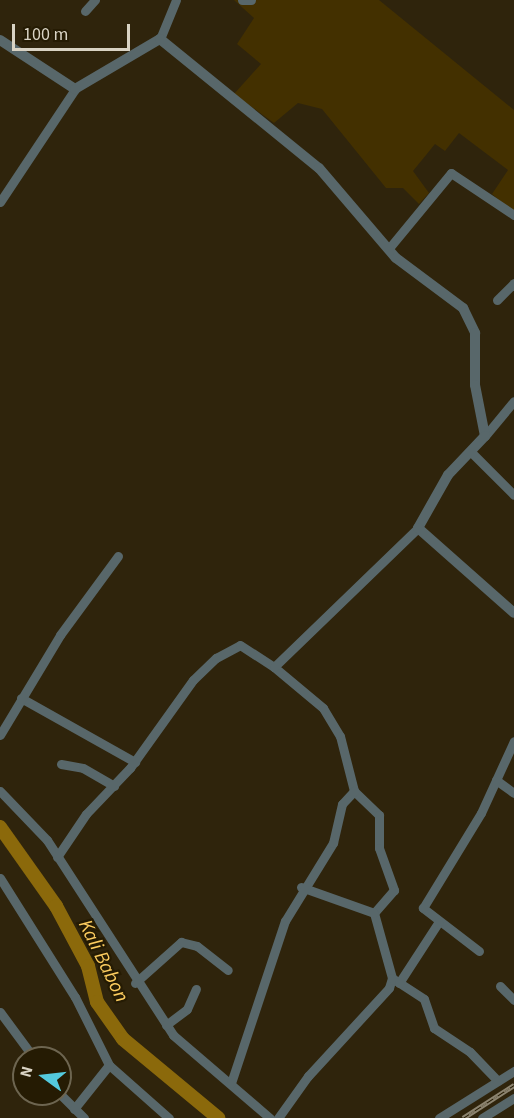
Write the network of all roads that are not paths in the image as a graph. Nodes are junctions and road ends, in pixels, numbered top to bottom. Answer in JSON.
{"nodes":[{"id":1,"x":95,"y":0,"type":"edge"},
{"id":2,"x":176,"y":0,"type":"edge"},
{"id":3,"x":242,"y":0,"type":"edge"},
{"id":4,"x":251,"y":0,"type":"edge"},
{"id":5,"x":85,"y":11,"type":"dead end"},
{"id":6,"x":160,"y":39,"type":"junction"},
{"id":7,"x":0,"y":40,"type":"edge"},
{"id":8,"x":75,"y":89,"type":"junction"},
{"id":9,"x":0,"y":202,"type":"edge"},
{"id":10,"x":514,"y":215,"type":"edge"},
{"id":11,"x":390,"y":247,"type":"junction"},
{"id":12,"x":514,"y":283,"type":"edge"},
{"id":13,"x":497,"y":300,"type":"dead end"},
{"id":14,"x":514,"y":401,"type":"edge"},
{"id":15,"x":485,"y":436,"type":"junction"},
{"id":16,"x":472,"y":453,"type":"junction"},
{"id":17,"x":514,"y":495,"type":"edge"},
{"id":18,"x":418,"y":528,"type":"junction"},
{"id":19,"x":118,"y":556,"type":"dead end"},
{"id":20,"x":514,"y":613,"type":"edge"},
{"id":21,"x":274,"y":668,"type":"junction"},
{"id":22,"x":21,"y":698,"type":"junction"},
{"id":23,"x":0,"y":735,"type":"edge"},
{"id":24,"x":514,"y":741,"type":"edge"},
{"id":25,"x":135,"y":762,"type":"junction"},
{"id":26,"x":61,"y":764,"type":"dead end"},
{"id":27,"x":496,"y":780,"type":"junction"},
{"id":28,"x":114,"y":786,"type":"junction"},
{"id":29,"x":0,"y":791,"type":"edge"},
{"id":30,"x":354,"y":791,"type":"junction"},
{"id":31,"x":514,"y":793,"type":"edge"},
{"id":32,"x":57,"y":857,"type":"junction"},
{"id":33,"x":0,"y":878,"type":"edge"},
{"id":34,"x":301,"y":887,"type":"junction"},
{"id":35,"x":374,"y":913,"type":"junction"},
{"id":36,"x":438,"y":923,"type":"junction"},
{"id":37,"x":479,"y":951,"type":"dead end"},
{"id":38,"x":228,"y":970,"type":"dead end"},
{"id":39,"x":395,"y":980,"type":"junction"},
{"id":40,"x":135,"y":983,"type":"junction"},
{"id":41,"x":500,"y":986,"type":"dead end"},
{"id":42,"x":196,"y":989,"type":"dead end"},
{"id":43,"x":514,"y":1000,"type":"edge"},
{"id":44,"x":0,"y":1012,"type":"edge"},
{"id":45,"x":166,"y":1025,"type":"junction"},
{"id":46,"x":25,"y":1046,"type":"edge"},
{"id":47,"x":109,"y":1065,"type":"junction"},
{"id":48,"x":514,"y":1071,"type":"edge"},
{"id":49,"x":498,"y":1081,"type":"junction"},
{"id":50,"x":231,"y":1083,"type":"junction"},
{"id":51,"x":514,"y":1098,"type":"edge"},
{"id":52,"x":71,"y":1106,"type":"edge"},
{"id":53,"x":74,"y":1109,"type":"junction"},
{"id":54,"x":84,"y":1118,"type":"edge"},
{"id":55,"x":169,"y":1118,"type":"edge"},
{"id":56,"x":270,"y":1118,"type":"edge"},
{"id":57,"x":278,"y":1118,"type":"edge"},
{"id":58,"x":439,"y":1118,"type":"edge"},
{"id":59,"x":482,"y":1118,"type":"edge"}],
"edges":[{"from":1,"to":5,"type":"street"},
{"from":2,"to":6,"type":"street"},
{"from":3,"to":4,"type":"street"},
{"from":6,"to":8,"type":"street"},
{"from":6,"to":11,"type":"street"},
{"from":7,"to":8,"type":"street"},
{"from":8,"to":9,"type":"street"},
{"from":10,"to":11,"type":"street"},
{"from":11,"to":15,"type":"street"},
{"from":12,"to":13,"type":"street"},
{"from":14,"to":15,"type":"street"},
{"from":15,"to":16,"type":"street"},
{"from":16,"to":17,"type":"street"},
{"from":16,"to":18,"type":"street"},
{"from":18,"to":20,"type":"street"},
{"from":18,"to":21,"type":"street"},
{"from":19,"to":22,"type":"street"},
{"from":21,"to":25,"type":"street"},
{"from":21,"to":30,"type":"street"},
{"from":22,"to":23,"type":"street"},
{"from":22,"to":25,"type":"street"},
{"from":24,"to":27,"type":"street"},
{"from":25,"to":28,"type":"street"},
{"from":26,"to":28,"type":"street"},
{"from":27,"to":31,"type":"street"},
{"from":27,"to":36,"type":"street"},
{"from":28,"to":32,"type":"street"},
{"from":29,"to":32,"type":"street"},
{"from":30,"to":34,"type":"street"},
{"from":30,"to":35,"type":"street"},
{"from":32,"to":40,"type":"street"},
{"from":33,"to":47,"type":"street"},
{"from":34,"to":35,"type":"street"},
{"from":34,"to":50,"type":"street"},
{"from":35,"to":39,"type":"street"},
{"from":36,"to":37,"type":"street"},
{"from":36,"to":39,"type":"street"},
{"from":38,"to":40,"type":"street"},
{"from":39,"to":49,"type":"street"},
{"from":39,"to":57,"type":"street"},
{"from":40,"to":45,"type":"street"},
{"from":41,"to":43,"type":"street"},
{"from":42,"to":45,"type":"street"},
{"from":44,"to":46,"type":"street"},
{"from":45,"to":50,"type":"street"},
{"from":47,"to":53,"type":"street"},
{"from":47,"to":55,"type":"street"},
{"from":48,"to":49,"type":"street"},
{"from":49,"to":58,"type":"street"},
{"from":50,"to":56,"type":"street"},
{"from":51,"to":59,"type":"street"},
{"from":52,"to":53,"type":"street"},
{"from":53,"to":54,"type":"street"}]}
